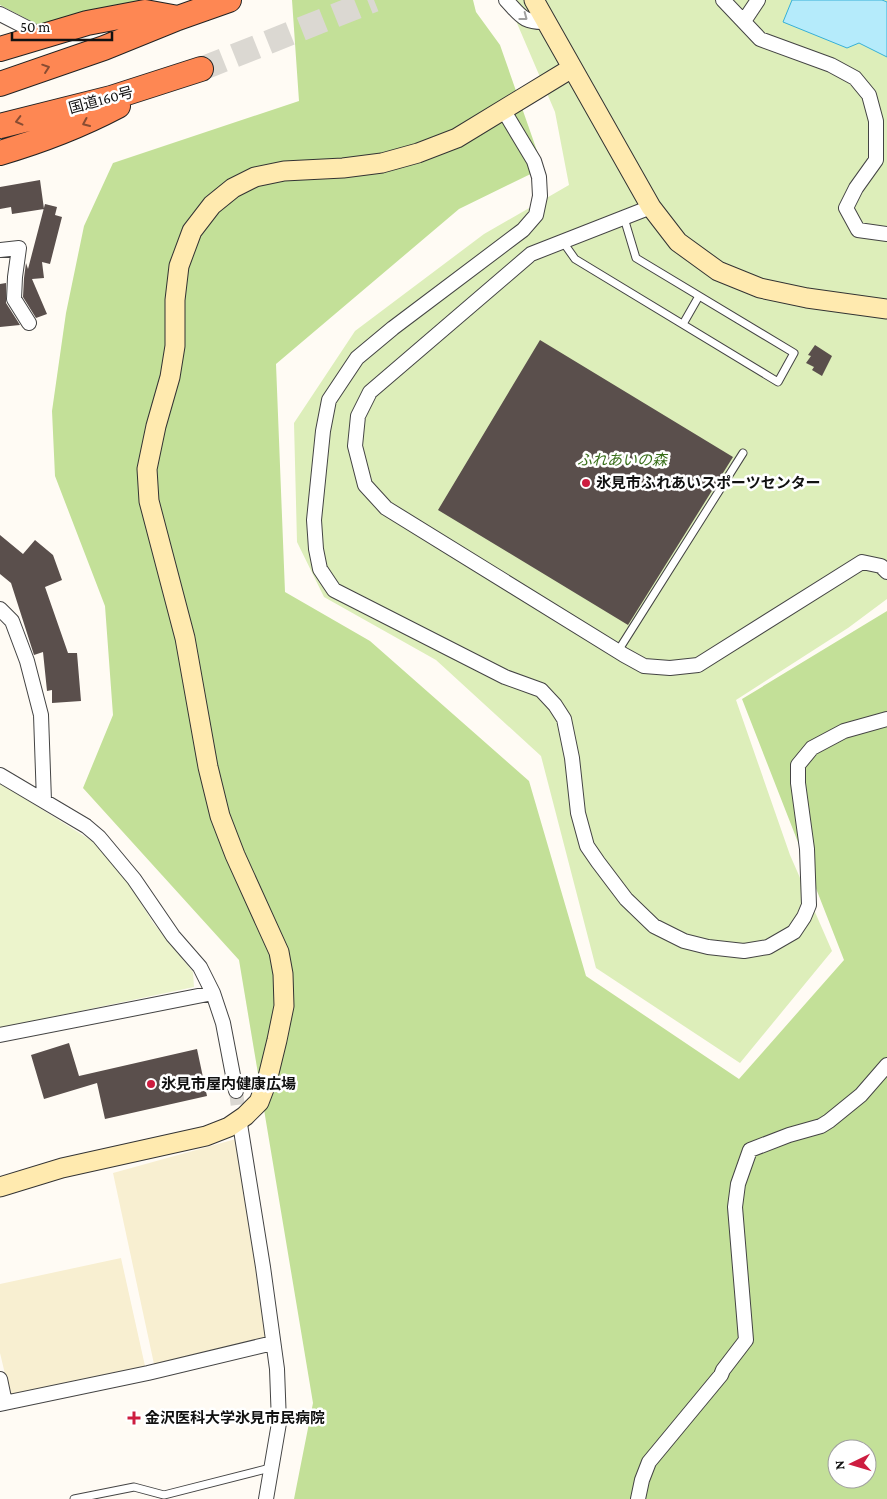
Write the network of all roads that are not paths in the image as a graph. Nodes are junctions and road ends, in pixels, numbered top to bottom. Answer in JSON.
{"nodes":[{"id":1,"x":229,"y":0,"type":"edge"},
{"id":2,"x":506,"y":0,"type":"edge"},
{"id":3,"x":534,"y":0,"type":"edge"},
{"id":4,"x":723,"y":0,"type":"edge"},
{"id":5,"x":758,"y":0,"type":"edge"},
{"id":6,"x":162,"y":10,"type":"edge"},
{"id":7,"x":0,"y":14,"type":"edge"},
{"id":8,"x":744,"y":21,"type":"junction"},
{"id":9,"x":546,"y":22,"type":"junction"},
{"id":10,"x":42,"y":36,"type":"junction"},
{"id":11,"x":0,"y":49,"type":"edge"},
{"id":12,"x":572,"y":68,"type":"junction"},
{"id":13,"x":201,"y":69,"type":"tunnel mouth"},
{"id":14,"x":160,"y":83,"type":"junction"},
{"id":15,"x":0,"y":84,"type":"edge"},
{"id":16,"x":504,"y":110,"type":"junction"},
{"id":17,"x":0,"y":126,"type":"edge"},
{"id":18,"x":0,"y":154,"type":"edge"},
{"id":19,"x":651,"y":207,"type":"junction"},
{"id":20,"x":624,"y":218,"type":"junction"},
{"id":21,"x":887,"y":234,"type":"edge"},
{"id":22,"x":563,"y":242,"type":"junction"},
{"id":23,"x":0,"y":250,"type":"edge"},
{"id":24,"x":699,"y":296,"type":"junction"},
{"id":25,"x":887,"y":309,"type":"edge"},
{"id":26,"x":29,"y":323,"type":"dead end"},
{"id":27,"x":683,"y":324,"type":"junction"},
{"id":28,"x":743,"y":453,"type":"dead end"},
{"id":29,"x":887,"y":572,"type":"edge"},
{"id":30,"x":0,"y":608,"type":"edge"},
{"id":31,"x":618,"y":651,"type":"junction"},
{"id":32,"x":887,"y":719,"type":"edge"},
{"id":33,"x":0,"y":775,"type":"edge"},
{"id":34,"x":44,"y":801,"type":"junction"},
{"id":35,"x":212,"y":993,"type":"junction"},
{"id":36,"x":0,"y":1035,"type":"edge"},
{"id":37,"x":887,"y":1065,"type":"edge"},
{"id":38,"x":236,"y":1091,"type":"tunnel mouth"},
{"id":39,"x":240,"y":1124,"type":"tunnel mouth"},
{"id":40,"x":0,"y":1187,"type":"edge"},
{"id":41,"x":273,"y":1343,"type":"junction"},
{"id":42,"x":0,"y":1379,"type":"edge"},
{"id":43,"x":3,"y":1403,"type":"edge"},
{"id":44,"x":270,"y":1468,"type":"junction"},
{"id":45,"x":74,"y":1499,"type":"edge"},
{"id":46,"x":266,"y":1499,"type":"edge"},
{"id":47,"x":638,"y":1499,"type":"edge"}],
"edges":[{"from":1,"to":6,"type":"highway"},
{"from":2,"to":9,"type":"street","one_way":true},
{"from":3,"to":9,"type":"street"},
{"from":4,"to":8,"type":"street"},
{"from":5,"to":8,"type":"street"},
{"from":6,"to":10,"type":"highway"},
{"from":15,"to":6,"type":"highway","one_way":true},
{"from":7,"to":10,"type":"street"},
{"from":8,"to":21,"type":"street"},
{"from":9,"to":12,"type":"street"},
{"from":10,"to":11,"type":"highway"},
{"from":12,"to":16,"type":"street"},
{"from":12,"to":19,"type":"street"},
{"from":13,"to":14,"type":"highway","name":"国道160号"},
{"from":14,"to":17,"type":"highway","name":"国道160号","one_way":true},
{"from":14,"to":18,"type":"highway","one_way":true},
{"from":16,"to":32,"type":"street"},
{"from":16,"to":40,"type":"street"},
{"from":19,"to":20,"type":"street"},
{"from":19,"to":25,"type":"street"},
{"from":20,"to":22,"type":"street"},
{"from":20,"to":24,"type":"lane"},
{"from":22,"to":27,"type":"lane"},
{"from":22,"to":31,"type":"street"},
{"from":23,"to":26,"type":"street"},
{"from":24,"to":27,"type":"lane"},
{"from":24,"to":27,"type":"lane"},
{"from":28,"to":31,"type":"lane"},
{"from":29,"to":31,"type":"street"},
{"from":30,"to":34,"type":"street"},
{"from":33,"to":34,"type":"street"},
{"from":34,"to":35,"type":"street"},
{"from":35,"to":36,"type":"street"},
{"from":35,"to":38,"type":"street"},
{"from":37,"to":47,"type":"street"},
{"from":39,"to":41,"type":"street"},
{"from":41,"to":43,"type":"street"},
{"from":41,"to":44,"type":"street"},
{"from":42,"to":43,"type":"street"},
{"from":44,"to":45,"type":"lane"},
{"from":44,"to":46,"type":"street"}]}
